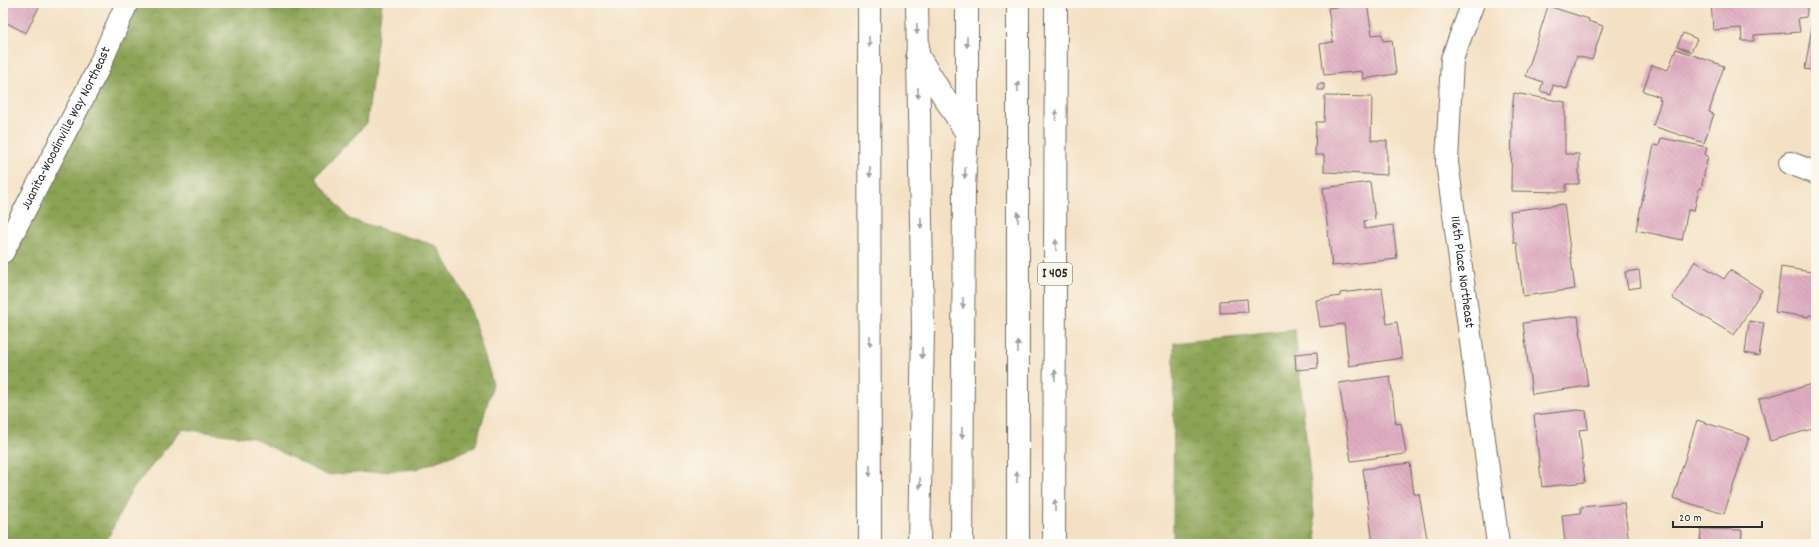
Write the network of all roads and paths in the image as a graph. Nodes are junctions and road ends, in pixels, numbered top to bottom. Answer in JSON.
{"nodes":[{"id":1,"x":127,"y":3,"type":"edge"},
{"id":2,"x":869,"y":3,"type":"edge"},
{"id":3,"x":916,"y":3,"type":"edge"},
{"id":4,"x":968,"y":3,"type":"edge"},
{"id":5,"x":1018,"y":3,"type":"edge"},
{"id":6,"x":1056,"y":3,"type":"edge"},
{"id":7,"x":1473,"y":3,"type":"edge"},
{"id":8,"x":918,"y":54,"type":"junction"},
{"id":9,"x":967,"y":134,"type":"junction"},
{"id":10,"x":1790,"y":163,"type":"dead end"},
{"id":11,"x":1816,"y":173,"type":"edge"},
{"id":12,"x":3,"y":252,"type":"edge"},
{"id":13,"x":870,"y":544,"type":"edge"},
{"id":14,"x":919,"y":544,"type":"edge"},
{"id":15,"x":962,"y":544,"type":"edge"},
{"id":16,"x":1018,"y":544,"type":"edge"},
{"id":17,"x":1054,"y":544,"type":"edge"},
{"id":18,"x":1498,"y":544,"type":"edge"}],
"edges":[{"from":1,"to":12,"type":"main road","name":"Juanita-Woodinville Way Northeast"},
{"from":2,"to":13,"type":"main road","one_way":true},
{"from":3,"to":8,"type":"main road","one_way":true},
{"from":4,"to":9,"type":"main road","one_way":true},
{"from":16,"to":5,"type":"main road","number":"I 405","one_way":true},
{"from":17,"to":6,"type":"main road","number":"I 405","one_way":true},
{"from":7,"to":18,"type":"main road","name":"116th Place Northeast"},
{"from":8,"to":9,"type":"main road"},
{"from":8,"to":14,"type":"main road","one_way":true},
{"from":9,"to":15,"type":"main road","one_way":true},
{"from":10,"to":11,"type":"main road"}]}
